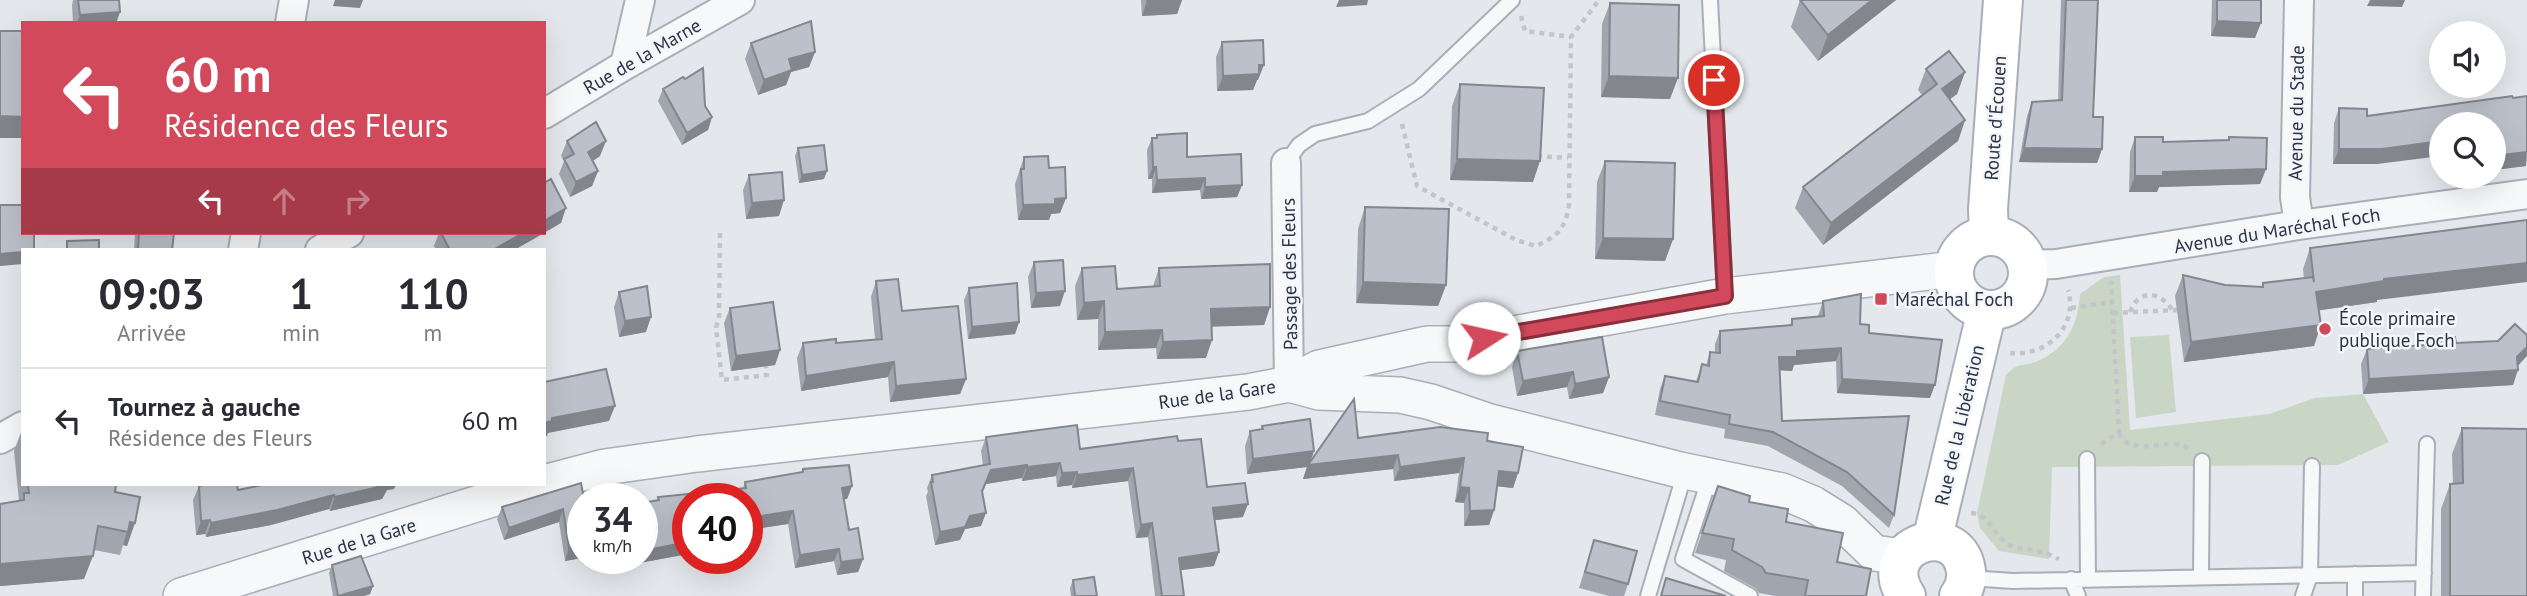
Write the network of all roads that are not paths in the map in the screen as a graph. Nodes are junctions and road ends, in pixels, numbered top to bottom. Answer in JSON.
{"nodes":[{"id":1,"x":294,"y":0,"type":"edge"},
{"id":2,"x":640,"y":0,"type":"edge"},
{"id":3,"x":740,"y":0,"type":"edge"},
{"id":4,"x":1710,"y":0,"type":"edge"},
{"id":5,"x":2003,"y":0,"type":"edge"},
{"id":6,"x":2299,"y":0,"type":"edge"},
{"id":7,"x":1516,"y":5,"type":"edge"},
{"id":8,"x":290,"y":21,"type":"edge"},
{"id":9,"x":625,"y":65,"type":"junction"},
{"id":10,"x":546,"y":113,"type":"edge"},
{"id":11,"x":1286,"y":163,"type":"joint"},
{"id":12,"x":2527,"y":194,"type":"edge"},
{"id":13,"x":2299,"y":225,"type":"junction"},
{"id":14,"x":346,"y":235,"type":"edge"},
{"id":15,"x":1989,"y":235,"type":"junction"},
{"id":16,"x":323,"y":248,"type":"edge"},
{"id":17,"x":2042,"y":265,"type":"junction"},
{"id":18,"x":1954,"y":269,"type":"junction"},
{"id":19,"x":1725,"y":296,"type":"junction"},
{"id":20,"x":1983,"y":325,"type":"junction"},
{"id":21,"x":1458,"y":344,"type":"junction"},
{"id":22,"x":1289,"y":384,"type":"junction"},
{"id":23,"x":1400,"y":395,"type":"junction"},
{"id":24,"x":21,"y":427,"type":"edge"},
{"id":25,"x":0,"y":439,"type":"edge"},
{"id":26,"x":2427,"y":444,"type":"dead end"},
{"id":27,"x":2087,"y":459,"type":"road end"},
{"id":28,"x":2202,"y":461,"type":"road end"},
{"id":29,"x":2312,"y":466,"type":"dead end"},
{"id":30,"x":1698,"y":473,"type":"junction"},
{"id":31,"x":546,"y":482,"type":"edge"},
{"id":32,"x":534,"y":486,"type":"edge"},
{"id":33,"x":1917,"y":549,"type":"junction"},
{"id":34,"x":2424,"y":573,"type":"junction"},
{"id":35,"x":2355,"y":574,"type":"junction"},
{"id":36,"x":2310,"y":575,"type":"junction"},
{"id":37,"x":2201,"y":577,"type":"junction"},
{"id":38,"x":2071,"y":579,"type":"junction"},
{"id":39,"x":2088,"y":579,"type":"junction"},
{"id":40,"x":1963,"y":587,"type":"edge"},
{"id":41,"x":181,"y":596,"type":"edge"},
{"id":42,"x":1648,"y":596,"type":"edge"},
{"id":43,"x":1750,"y":596,"type":"edge"},
{"id":44,"x":1906,"y":596,"type":"edge"},
{"id":45,"x":2078,"y":596,"type":"edge"},
{"id":46,"x":2303,"y":596,"type":"edge"},
{"id":47,"x":2355,"y":596,"type":"edge"},
{"id":48,"x":2423,"y":596,"type":"edge"}],
"edges":[{"from":1,"to":8,"type":"street"},
{"from":2,"to":9,"type":"street"},
{"from":3,"to":9,"type":"street","name":"Rue de la Marne"},
{"from":4,"to":19,"type":"lane"},
{"from":5,"to":15,"type":"main road","name":"Route d'Écouen"},
{"from":6,"to":13,"type":"street","name":"Avenue du Stade"},
{"from":7,"to":11,"type":"lane"},
{"from":9,"to":10,"type":"street","name":"Rue de la Marne"},
{"from":11,"to":22,"type":"street","name":"Passage des Fleurs"},
{"from":12,"to":13,"type":"street","name":"Avenue du Maréchal Foch"},
{"from":13,"to":17,"type":"street","name":"Avenue du Maréchal Foch"},
{"from":14,"to":16,"type":"street"},
{"from":15,"to":17,"type":"main road"},
{"from":15,"to":18,"type":"main road"},
{"from":17,"to":20,"type":"main road"},
{"from":18,"to":19,"type":"street"},
{"from":18,"to":20,"type":"main road"},
{"from":19,"to":21,"type":"street"},
{"from":20,"to":33,"type":"main road","name":"Rue de la Libération"},
{"from":21,"to":22,"type":"street"},
{"from":21,"to":23,"type":"street"},
{"from":22,"to":23,"type":"street","name":"Rue de la Gare"},
{"from":22,"to":31,"type":"street","name":"Rue de la Gare"},
{"from":23,"to":30,"type":"street","name":"Rue de la Gare"},
{"from":24,"to":25,"type":"street"},
{"from":26,"to":34,"type":"lane"},
{"from":27,"to":39,"type":"lane"},
{"from":28,"to":37,"type":"lane"},
{"from":29,"to":36,"type":"lane"},
{"from":30,"to":33,"type":"street","name":"Rue de la Gare"},
{"from":30,"to":42,"type":"lane"},
{"from":30,"to":43,"type":"lane"},
{"from":32,"to":41,"type":"street","name":"Rue de la Gare"},
{"from":33,"to":40,"type":"main road"},
{"from":33,"to":44,"type":"main road","name":"Rue de la Libération"},
{"from":34,"to":35,"type":"lane"},
{"from":34,"to":48,"type":"lane"},
{"from":35,"to":36,"type":"lane"},
{"from":35,"to":47,"type":"lane"},
{"from":36,"to":37,"type":"lane"},
{"from":36,"to":46,"type":"lane"},
{"from":37,"to":39,"type":"lane"},
{"from":38,"to":39,"type":"lane"},
{"from":38,"to":40,"type":"lane"},
{"from":38,"to":45,"type":"lane"}]}
